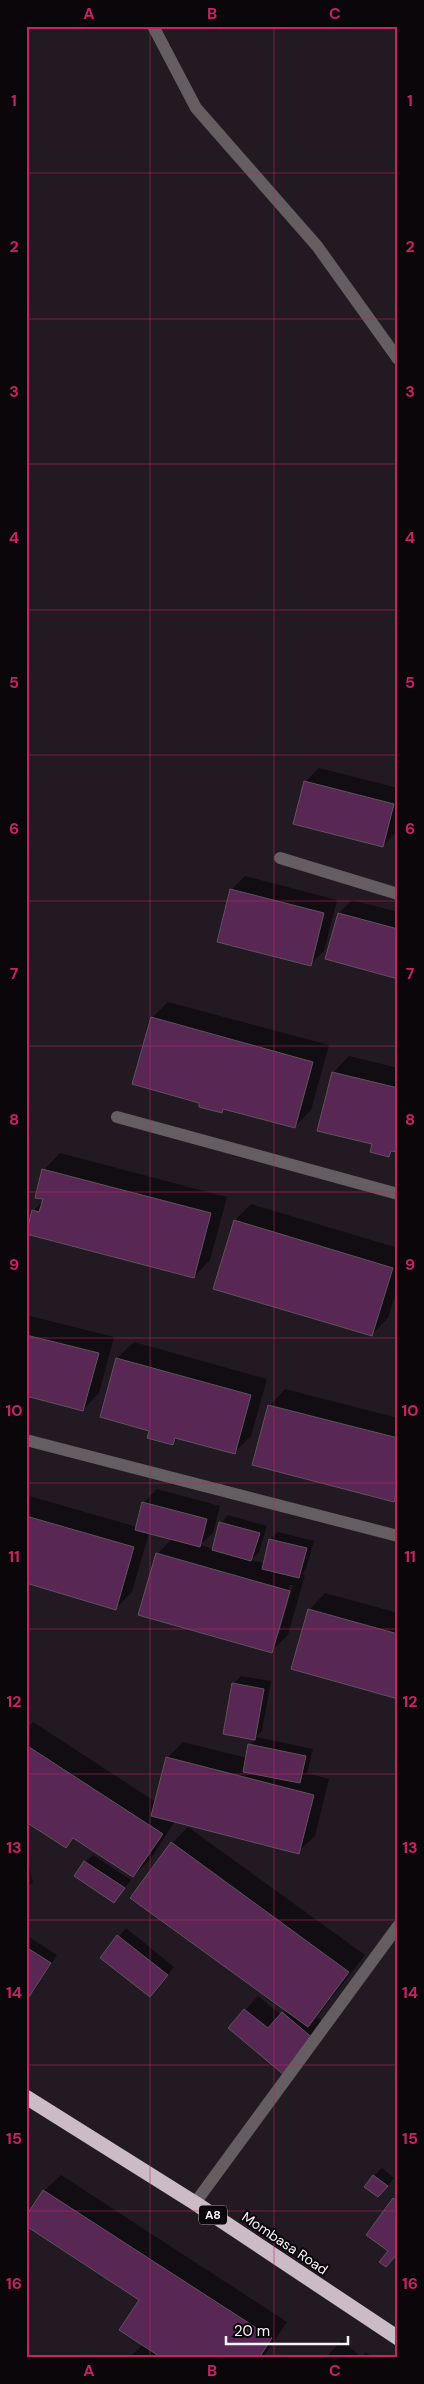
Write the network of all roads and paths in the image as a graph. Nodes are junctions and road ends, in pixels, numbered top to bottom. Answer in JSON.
{"nodes":[{"id":1,"x":153,"y":26,"type":"edge"},
{"id":2,"x":398,"y":359,"type":"edge"},
{"id":3,"x":280,"y":858,"type":"dead end"},
{"id":4,"x":398,"y":894,"type":"edge"},
{"id":5,"x":118,"y":1117,"type":"dead end"},
{"id":6,"x":398,"y":1194,"type":"edge"},
{"id":7,"x":26,"y":1440,"type":"edge"},
{"id":8,"x":398,"y":1536,"type":"edge"},
{"id":9,"x":398,"y":1926,"type":"edge"},
{"id":10,"x":26,"y":2097,"type":"edge"},
{"id":11,"x":195,"y":2203,"type":"junction"},
{"id":12,"x":398,"y":2338,"type":"edge"}],
"edges":[{"from":1,"to":2,"type":"street"},
{"from":3,"to":4,"type":"street"},
{"from":5,"to":6,"type":"street"},
{"from":7,"to":8,"type":"street"},
{"from":9,"to":11,"type":"street"},
{"from":10,"to":11,"type":"highway","name":"Mombasa Road","number":"A8"},
{"from":11,"to":12,"type":"highway","name":"Mombasa Road","number":"A8"}]}
